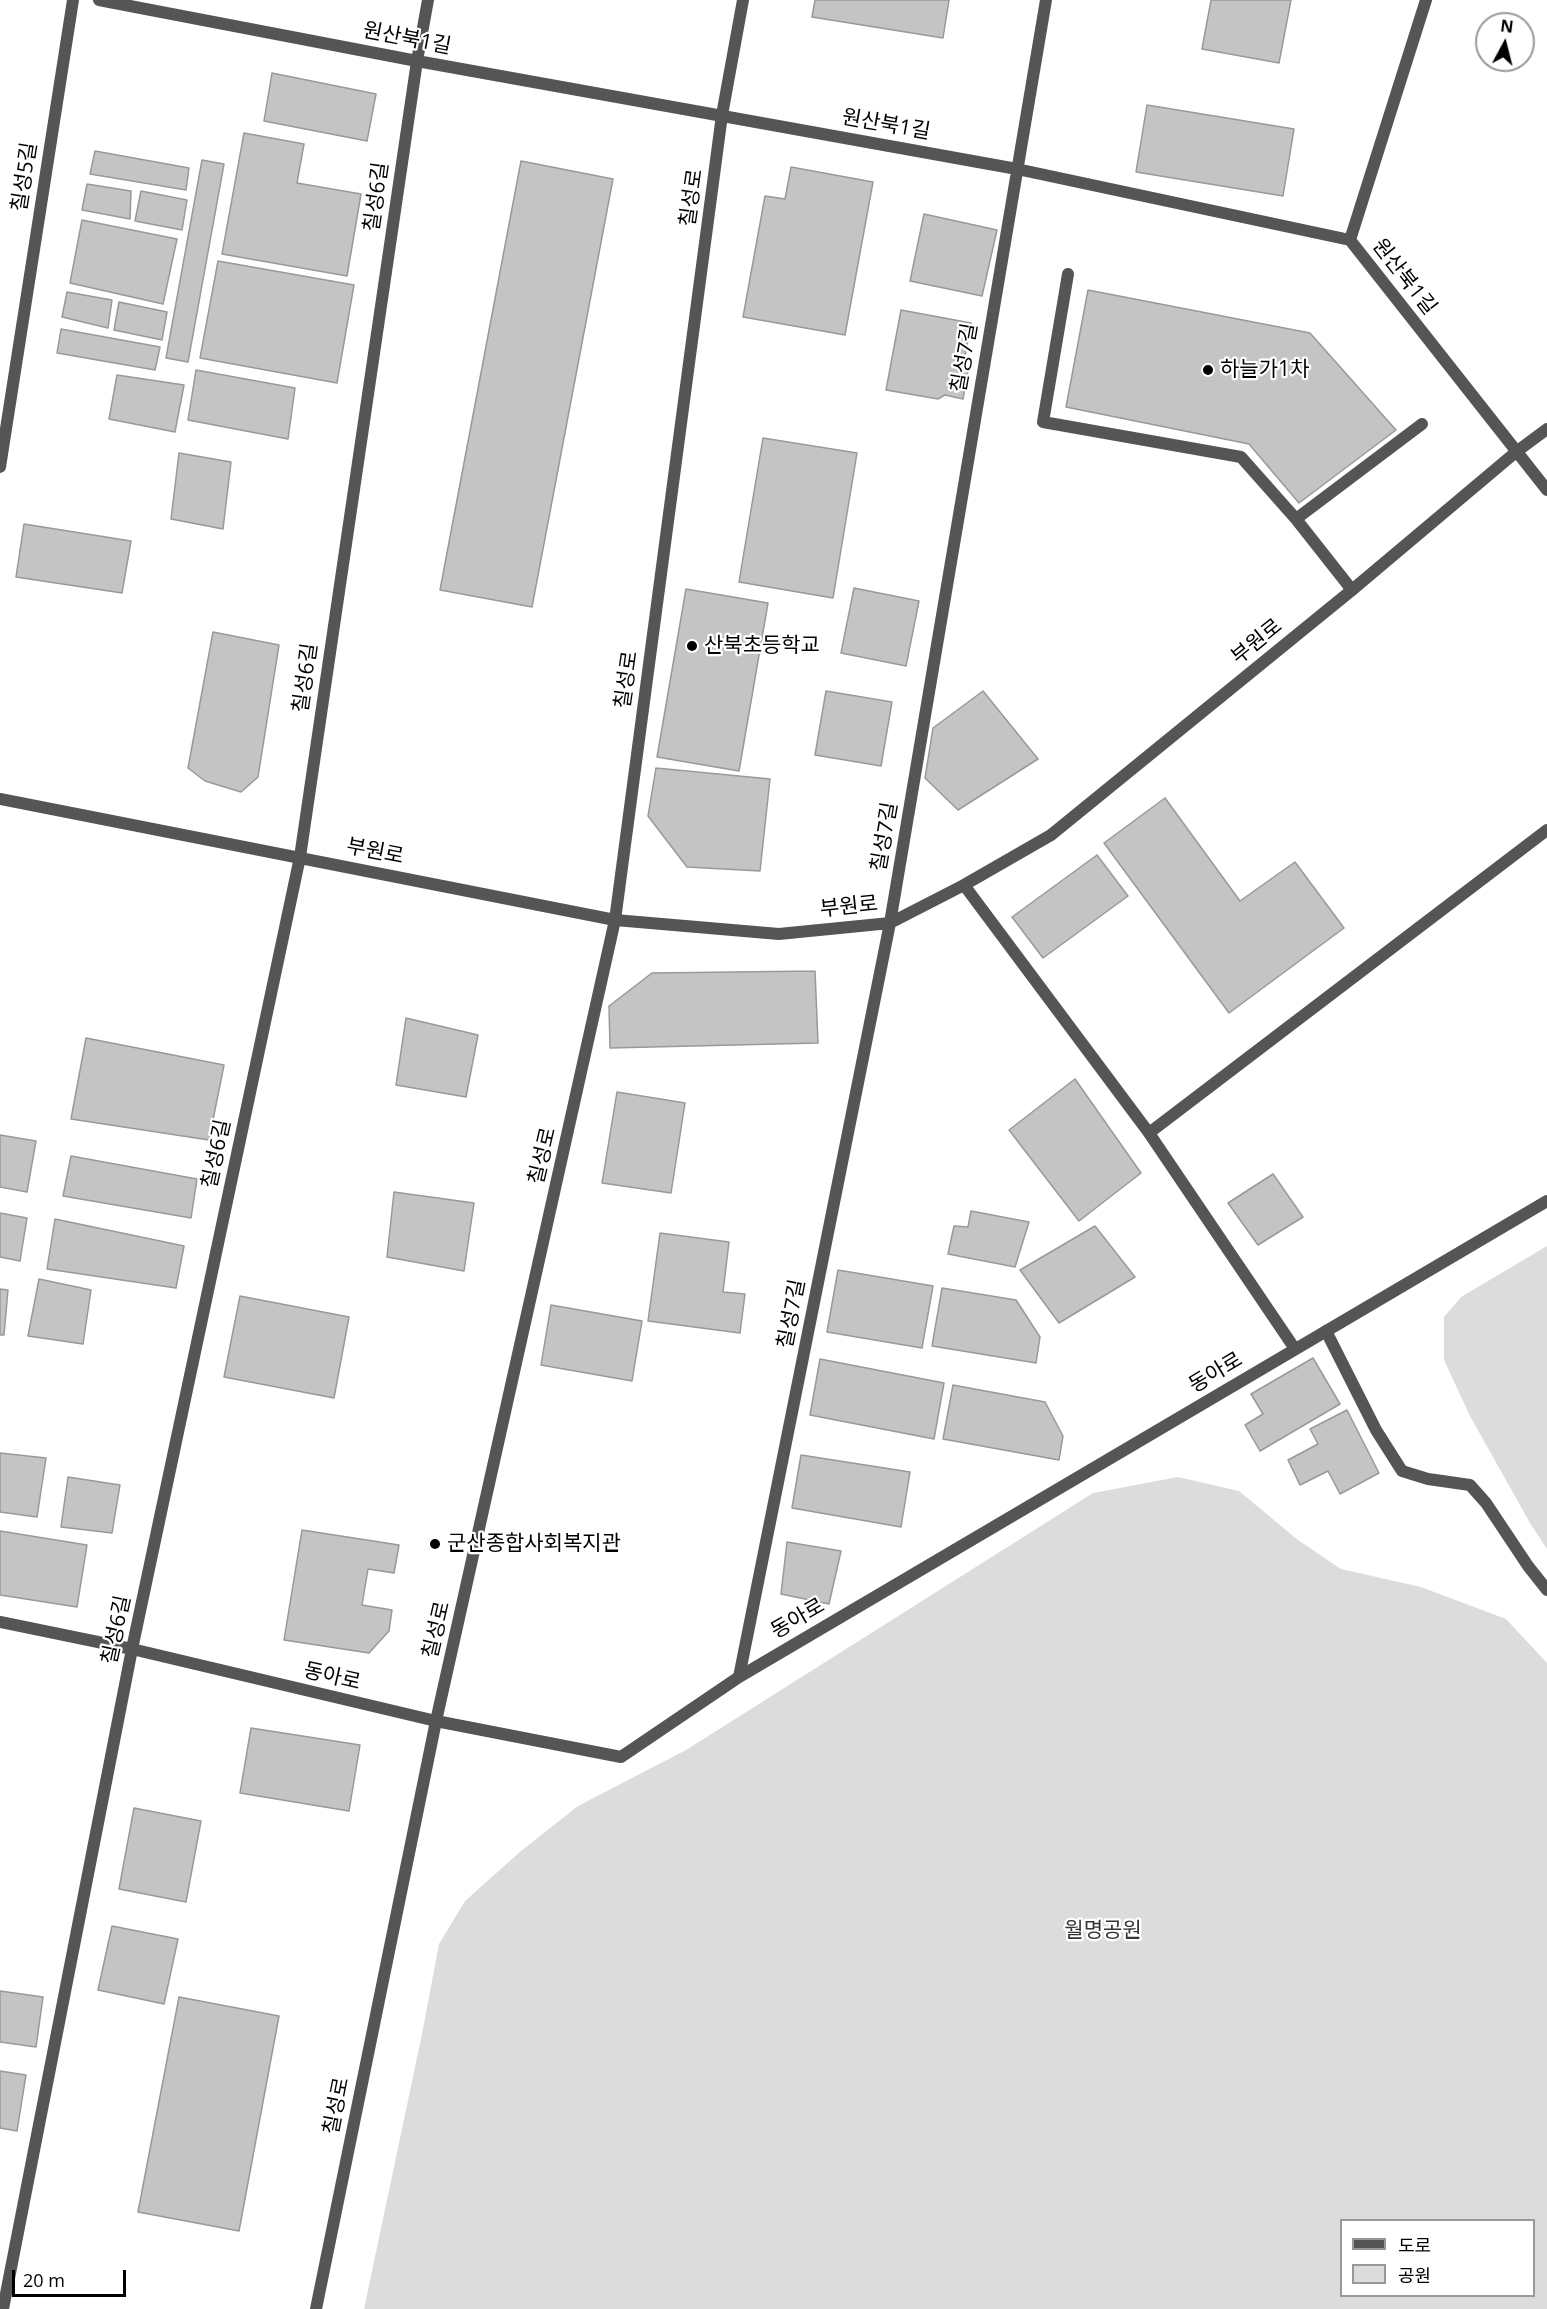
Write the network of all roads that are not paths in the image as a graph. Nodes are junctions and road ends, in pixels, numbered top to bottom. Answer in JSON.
{"nodes":[{"id":1,"x":73,"y":0,"type":"edge"},
{"id":2,"x":99,"y":0,"type":"edge"},
{"id":3,"x":428,"y":0,"type":"edge"},
{"id":4,"x":743,"y":0,"type":"edge"},
{"id":5,"x":1046,"y":0,"type":"edge"},
{"id":6,"x":1426,"y":0,"type":"edge"},
{"id":7,"x":417,"y":61,"type":"junction"},
{"id":8,"x":722,"y":115,"type":"junction"},
{"id":9,"x":1017,"y":169,"type":"junction"},
{"id":10,"x":1350,"y":240,"type":"junction"},
{"id":11,"x":1068,"y":274,"type":"dead end"},
{"id":12,"x":1422,"y":424,"type":"dead end"},
{"id":13,"x":1547,"y":429,"type":"edge"},
{"id":14,"x":1516,"y":452,"type":"junction"},
{"id":15,"x":0,"y":467,"type":"edge"},
{"id":16,"x":1547,"y":490,"type":"edge"},
{"id":17,"x":1296,"y":519,"type":"junction"},
{"id":18,"x":1352,"y":590,"type":"junction"},
{"id":19,"x":0,"y":799,"type":"edge"},
{"id":20,"x":1547,"y":830,"type":"edge"},
{"id":21,"x":300,"y":857,"type":"junction"},
{"id":22,"x":964,"y":885,"type":"junction"},
{"id":23,"x":615,"y":920,"type":"junction"},
{"id":24,"x":890,"y":923,"type":"junction"},
{"id":25,"x":1149,"y":1133,"type":"junction"},
{"id":26,"x":1547,"y":1201,"type":"edge"},
{"id":27,"x":1326,"y":1331,"type":"junction"},
{"id":28,"x":1294,"y":1348,"type":"junction"},
{"id":29,"x":1547,"y":1590,"type":"edge"},
{"id":30,"x":0,"y":1622,"type":"edge"},
{"id":31,"x":132,"y":1649,"type":"junction"},
{"id":32,"x":739,"y":1677,"type":"junction"},
{"id":33,"x":436,"y":1721,"type":"junction"},
{"id":34,"x":3,"y":2309,"type":"edge"},
{"id":35,"x":316,"y":2309,"type":"edge"}],
"edges":[{"from":1,"to":15,"type":"street","name":"칠성5길"},
{"from":2,"to":7,"type":"street","name":"원산북1길"},
{"from":3,"to":7,"type":"street","name":"칠성6길"},
{"from":4,"to":8,"type":"street","name":"칠성로"},
{"from":5,"to":9,"type":"street","name":"칠성7길"},
{"from":6,"to":10,"type":"street"},
{"from":7,"to":8,"type":"street","name":"원산북1길"},
{"from":7,"to":21,"type":"street","name":"칠성6길"},
{"from":8,"to":9,"type":"street","name":"원산북1길"},
{"from":8,"to":23,"type":"street","name":"칠성로"},
{"from":9,"to":10,"type":"street","name":"원산북1길"},
{"from":9,"to":24,"type":"street","name":"칠성7길"},
{"from":10,"to":14,"type":"street","name":"원산북1길"},
{"from":11,"to":17,"type":"street"},
{"from":12,"to":17,"type":"street"},
{"from":13,"to":14,"type":"street","name":"부원로"},
{"from":14,"to":16,"type":"street","name":"원산북1길"},
{"from":14,"to":18,"type":"street","name":"부원로"},
{"from":17,"to":18,"type":"street"},
{"from":18,"to":22,"type":"street","name":"부원로"},
{"from":19,"to":21,"type":"street","name":"부원로"},
{"from":20,"to":25,"type":"street"},
{"from":21,"to":23,"type":"street","name":"부원로"},
{"from":21,"to":31,"type":"street","name":"칠성6길"},
{"from":22,"to":24,"type":"street","name":"부원로"},
{"from":22,"to":25,"type":"street"},
{"from":23,"to":24,"type":"street","name":"부원로"},
{"from":23,"to":33,"type":"street","name":"칠성로"},
{"from":24,"to":32,"type":"street","name":"칠성7길"},
{"from":25,"to":28,"type":"street"},
{"from":26,"to":27,"type":"street","name":"동아로"},
{"from":27,"to":28,"type":"street","name":"동아로"},
{"from":27,"to":29,"type":"street"},
{"from":28,"to":32,"type":"street","name":"동아로"},
{"from":30,"to":31,"type":"street","name":"동아로"},
{"from":31,"to":33,"type":"street","name":"동아로"},
{"from":31,"to":34,"type":"street","name":"칠성6길"},
{"from":32,"to":33,"type":"street","name":"동아로"},
{"from":33,"to":35,"type":"street","name":"칠성로"}]}
